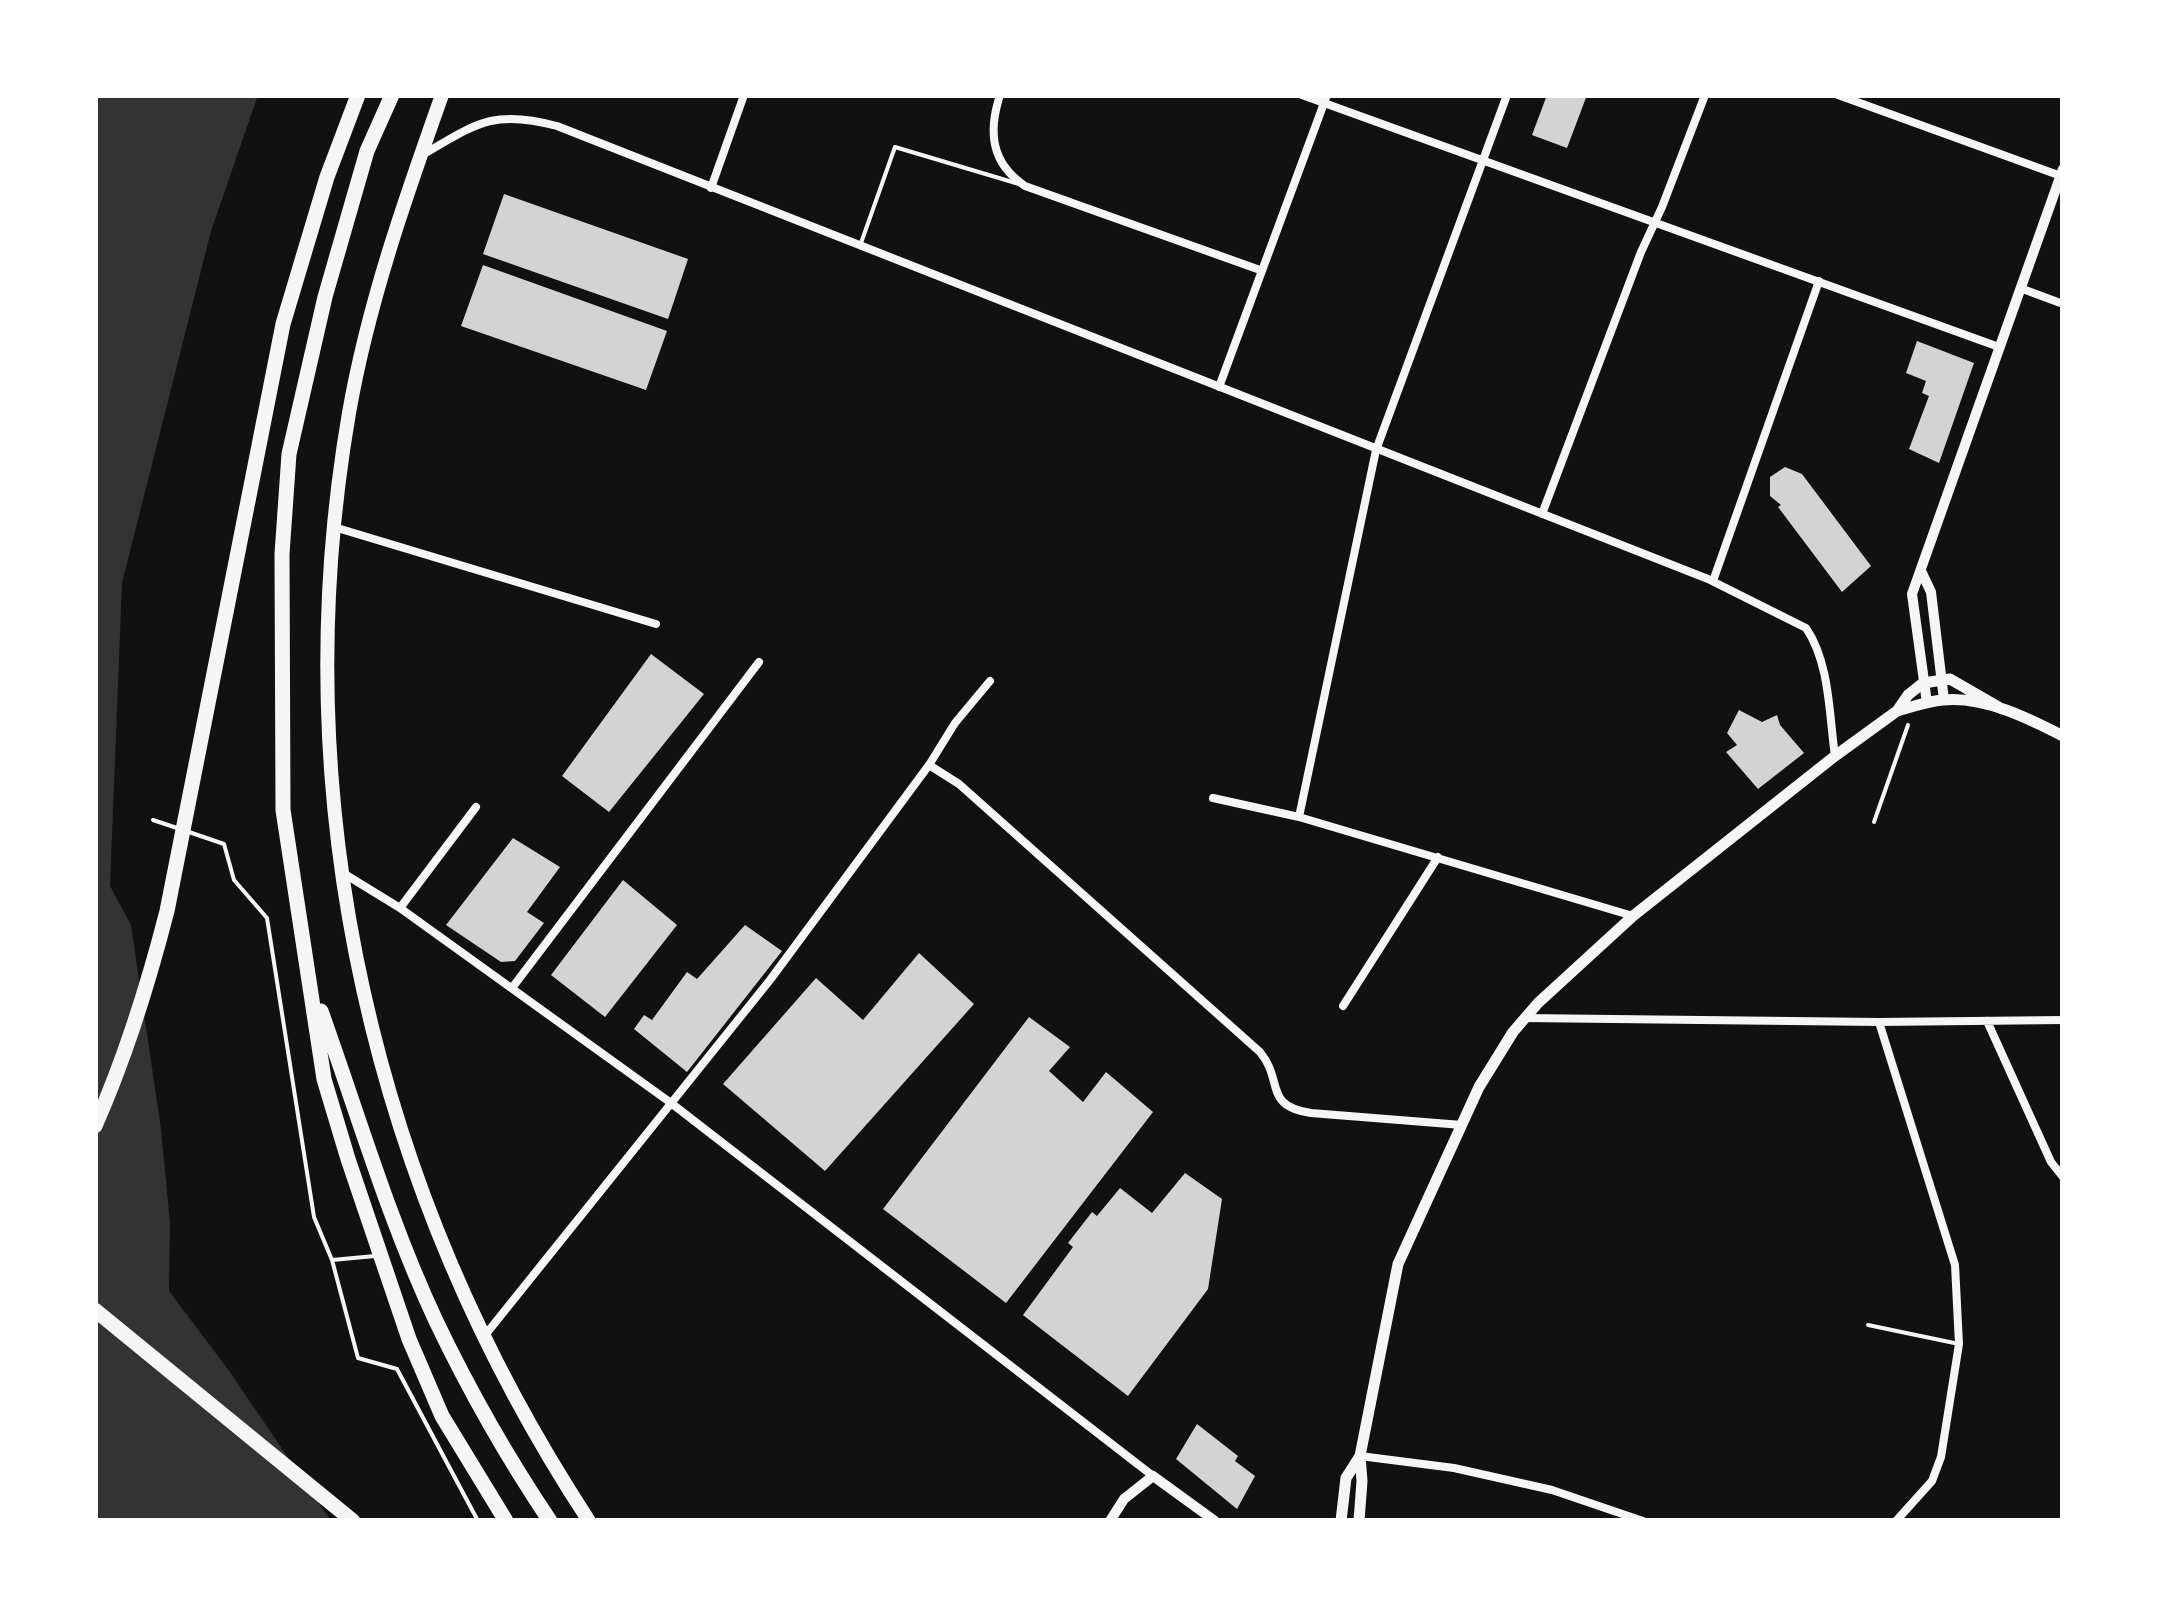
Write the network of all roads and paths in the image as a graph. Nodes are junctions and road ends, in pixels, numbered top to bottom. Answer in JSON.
{"nodes":[{"id":1,"x":358,"y":95,"type":"edge"},
{"id":2,"x":392,"y":95,"type":"edge"},
{"id":3,"x":442,"y":95,"type":"edge"},
{"id":4,"x":744,"y":95,"type":"edge"},
{"id":5,"x":1000,"y":95,"type":"edge"},
{"id":6,"x":1302,"y":95,"type":"edge"},
{"id":7,"x":1507,"y":95,"type":"edge"},
{"id":8,"x":1705,"y":95,"type":"edge"},
{"id":9,"x":1838,"y":95,"type":"edge"},
{"id":10,"x":1325,"y":99,"type":"edge"},
{"id":11,"x":420,"y":157,"type":"junction"},
{"id":12,"x":1483,"y":160,"type":"junction"},
{"id":13,"x":2062,"y":172,"type":"edge"},
{"id":14,"x":1025,"y":186,"type":"junction"},
{"id":15,"x":711,"y":188,"type":"junction"},
{"id":16,"x":1656,"y":222,"type":"junction"},
{"id":17,"x":860,"y":247,"type":"junction"},
{"id":18,"x":1260,"y":270,"type":"junction"},
{"id":19,"x":1820,"y":281,"type":"junction"},
{"id":20,"x":2020,"y":288,"type":"junction"},
{"id":21,"x":2063,"y":304,"type":"edge"},
{"id":22,"x":1999,"y":347,"type":"junction"},
{"id":23,"x":1219,"y":387,"type":"junction"},
{"id":24,"x":1376,"y":450,"type":"junction"},
{"id":25,"x":1542,"y":514,"type":"junction"},
{"id":26,"x":334,"y":526,"type":"junction"},
{"id":27,"x":1921,"y":571,"type":"junction"},
{"id":28,"x":1713,"y":581,"type":"junction"},
{"id":29,"x":656,"y":624,"type":"dead end"},
{"id":30,"x":760,"y":662,"type":"dead end"},
{"id":31,"x":1942,"y":679,"type":"junction"},
{"id":32,"x":990,"y":681,"type":"dead end"},
{"id":33,"x":1923,"y":684,"type":"junction"},
{"id":34,"x":1944,"y":700,"type":"junction"},
{"id":35,"x":1921,"y":705,"type":"junction"},
{"id":36,"x":2002,"y":708,"type":"junction"},
{"id":37,"x":1898,"y":711,"type":"junction"},
{"id":38,"x":2059,"y":733,"type":"edge"},
{"id":39,"x":1835,"y":756,"type":"junction"},
{"id":40,"x":929,"y":765,"type":"junction"},
{"id":41,"x":1213,"y":798,"type":"dead end"},
{"id":42,"x":476,"y":808,"type":"dead end"},
{"id":43,"x":1300,"y":816,"type":"junction"},
{"id":44,"x":153,"y":820,"type":"dead end"},
{"id":45,"x":1874,"y":822,"type":"dead end"},
{"id":46,"x":1438,"y":857,"type":"junction"},
{"id":47,"x":342,"y":872,"type":"junction"},
{"id":48,"x":400,"y":908,"type":"junction"},
{"id":49,"x":1633,"y":916,"type":"junction"},
{"id":50,"x":310,"y":979,"type":"junction"},
{"id":51,"x":512,"y":988,"type":"junction"},
{"id":52,"x":1342,"y":1006,"type":"dead end"},
{"id":53,"x":1524,"y":1018,"type":"junction"},
{"id":54,"x":2063,"y":1020,"type":"edge"},
{"id":55,"x":1988,"y":1021,"type":"junction"},
{"id":56,"x":1878,"y":1022,"type":"junction"},
{"id":57,"x":671,"y":1103,"type":"junction"},
{"id":58,"x":95,"y":1126,"type":"edge"},
{"id":59,"x":1462,"y":1126,"type":"junction"},
{"id":60,"x":2063,"y":1177,"type":"edge"},
{"id":61,"x":381,"y":1256,"type":"junction"},
{"id":62,"x":332,"y":1260,"type":"junction"},
{"id":63,"x":95,"y":1310,"type":"edge"},
{"id":64,"x":1868,"y":1325,"type":"dead end"},
{"id":65,"x":483,"y":1338,"type":"junction"},
{"id":66,"x":1959,"y":1344,"type":"junction"},
{"id":67,"x":1360,"y":1456,"type":"junction"},
{"id":68,"x":1153,"y":1476,"type":"junction"},
{"id":69,"x":353,"y":1521,"type":"edge"},
{"id":70,"x":478,"y":1521,"type":"edge"},
{"id":71,"x":506,"y":1521,"type":"edge"},
{"id":72,"x":550,"y":1521,"type":"edge"},
{"id":73,"x":589,"y":1521,"type":"edge"},
{"id":74,"x":1110,"y":1521,"type":"edge"},
{"id":75,"x":1215,"y":1521,"type":"edge"},
{"id":76,"x":1342,"y":1521,"type":"edge"},
{"id":77,"x":1359,"y":1521,"type":"edge"},
{"id":78,"x":1643,"y":1521,"type":"edge"},
{"id":79,"x":1896,"y":1521,"type":"edge"}],
"edges":[{"from":1,"to":58,"type":"highway"},
{"from":2,"to":50,"type":"highway"},
{"from":3,"to":11,"type":"highway"},
{"from":4,"to":15,"type":"street"},
{"from":5,"to":14,"type":"street"},
{"from":6,"to":10,"type":"street"},
{"from":7,"to":12,"type":"street"},
{"from":8,"to":16,"type":"street"},
{"from":9,"to":13,"type":"street"},
{"from":10,"to":12,"type":"street"},
{"from":10,"to":18,"type":"street"},
{"from":11,"to":15,"type":"street"},
{"from":11,"to":26,"type":"highway"},
{"from":12,"to":16,"type":"street"},
{"from":12,"to":24,"type":"street"},
{"from":13,"to":20,"type":"street"},
{"from":14,"to":17,"type":"lane"},
{"from":14,"to":18,"type":"street"},
{"from":15,"to":17,"type":"street"},
{"from":16,"to":19,"type":"street"},
{"from":16,"to":25,"type":"street"},
{"from":17,"to":23,"type":"street"},
{"from":18,"to":23,"type":"street"},
{"from":19,"to":22,"type":"street"},
{"from":19,"to":28,"type":"street"},
{"from":20,"to":21,"type":"street"},
{"from":20,"to":22,"type":"street"},
{"from":22,"to":27,"type":"street"},
{"from":23,"to":24,"type":"street"},
{"from":24,"to":25,"type":"street"},
{"from":24,"to":43,"type":"street"},
{"from":25,"to":28,"type":"street"},
{"from":26,"to":29,"type":"street"},
{"from":26,"to":47,"type":"highway"},
{"from":27,"to":31,"type":"street"},
{"from":27,"to":33,"type":"street"},
{"from":28,"to":39,"type":"street"},
{"from":30,"to":51,"type":"street"},
{"from":31,"to":33,"type":"main road"},
{"from":31,"to":34,"type":"street"},
{"from":31,"to":36,"type":"main road"},
{"from":32,"to":40,"type":"street"},
{"from":33,"to":35,"type":"street"},
{"from":33,"to":37,"type":"main road"},
{"from":34,"to":35,"type":"main road"},
{"from":34,"to":36,"type":"main road"},
{"from":35,"to":37,"type":"main road"},
{"from":35,"to":45,"type":"path"},
{"from":36,"to":38,"type":"main road"},
{"from":37,"to":39,"type":"main road"},
{"from":39,"to":49,"type":"main road"},
{"from":40,"to":57,"type":"street"},
{"from":40,"to":59,"type":"street"},
{"from":41,"to":43,"type":"street"},
{"from":42,"to":48,"type":"street"},
{"from":43,"to":46,"type":"street"},
{"from":44,"to":62,"type":"lane"},
{"from":46,"to":49,"type":"street"},
{"from":46,"to":52,"type":"street"},
{"from":47,"to":48,"type":"street"},
{"from":47,"to":65,"type":"highway"},
{"from":48,"to":51,"type":"street"},
{"from":49,"to":53,"type":"main road"},
{"from":50,"to":61,"type":"highway"},
{"from":50,"to":72,"type":"highway"},
{"from":51,"to":57,"type":"street"},
{"from":53,"to":56,"type":"street"},
{"from":53,"to":59,"type":"main road"},
{"from":54,"to":55,"type":"street"},
{"from":55,"to":56,"type":"street"},
{"from":55,"to":60,"type":"street"},
{"from":56,"to":66,"type":"street"},
{"from":57,"to":65,"type":"street"},
{"from":57,"to":68,"type":"street"},
{"from":59,"to":67,"type":"main road"},
{"from":61,"to":62,"type":"lane"},
{"from":61,"to":71,"type":"highway"},
{"from":62,"to":70,"type":"lane"},
{"from":63,"to":69,"type":"highway"},
{"from":64,"to":66,"type":"lane"},
{"from":65,"to":73,"type":"highway"},
{"from":66,"to":79,"type":"street"},
{"from":67,"to":76,"type":"main road"},
{"from":67,"to":77,"type":"main road"},
{"from":67,"to":78,"type":"street"},
{"from":68,"to":74,"type":"street"},
{"from":68,"to":75,"type":"street"}]}
